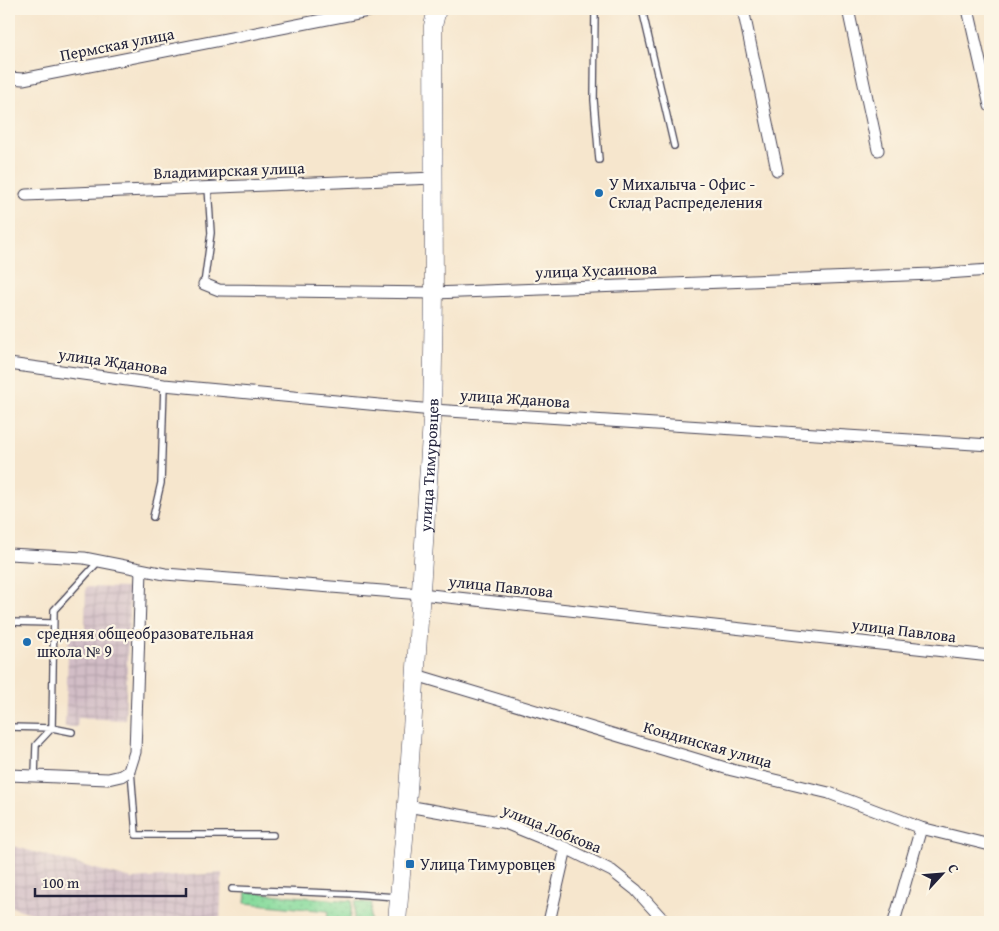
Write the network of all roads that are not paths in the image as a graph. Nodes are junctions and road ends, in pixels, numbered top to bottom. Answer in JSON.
{"nodes":[{"id":1,"x":378,"y":9,"type":"edge"},
{"id":2,"x":437,"y":9,"type":"edge"},
{"id":3,"x":595,"y":9,"type":"edge"},
{"id":4,"x":642,"y":9,"type":"edge"},
{"id":5,"x":743,"y":9,"type":"edge"},
{"id":6,"x":848,"y":9,"type":"edge"},
{"id":7,"x":968,"y":9,"type":"edge"},
{"id":8,"x":9,"y":78,"type":"edge"},
{"id":9,"x":990,"y":106,"type":"edge"},
{"id":10,"x":674,"y":146,"type":"dead end"},
{"id":11,"x":878,"y":150,"type":"dead end"},
{"id":12,"x":599,"y":160,"type":"dead end"},
{"id":13,"x":777,"y":170,"type":"dead end"},
{"id":14,"x":434,"y":178,"type":"junction"},
{"id":15,"x":208,"y":187,"type":"junction"},
{"id":16,"x":26,"y":195,"type":"dead end"},
{"id":17,"x":990,"y":270,"type":"edge"},
{"id":18,"x":204,"y":284,"type":"joint"},
{"id":19,"x":434,"y":293,"type":"junction"},
{"id":20,"x":9,"y":364,"type":"edge"},
{"id":21,"x":164,"y":385,"type":"junction"},
{"id":22,"x":433,"y":410,"type":"junction"},
{"id":23,"x":990,"y":445,"type":"edge"},
{"id":24,"x":153,"y":516,"type":"dead end"},
{"id":25,"x":9,"y":554,"type":"edge"},
{"id":26,"x":99,"y":561,"type":"junction"},
{"id":27,"x":141,"y":570,"type":"junction"},
{"id":28,"x":422,"y":594,"type":"junction"},
{"id":29,"x":9,"y":622,"type":"edge"},
{"id":30,"x":54,"y":623,"type":"junction"},
{"id":31,"x":990,"y":656,"type":"edge"},
{"id":32,"x":416,"y":674,"type":"junction"},
{"id":33,"x":9,"y":727,"type":"edge"},
{"id":34,"x":52,"y":728,"type":"junction"},
{"id":35,"x":72,"y":732,"type":"dead end"},
{"id":36,"x":131,"y":768,"type":"junction"},
{"id":37,"x":9,"y":775,"type":"edge"},
{"id":38,"x":35,"y":776,"type":"junction"},
{"id":39,"x":407,"y":806,"type":"junction"},
{"id":40,"x":921,"y":828,"type":"junction"},
{"id":41,"x":272,"y":835,"type":"dead end"},
{"id":42,"x":990,"y":845,"type":"edge"},
{"id":43,"x":566,"y":848,"type":"junction"},
{"id":44,"x":232,"y":889,"type":"dead end"},
{"id":45,"x":398,"y":898,"type":"junction"},
{"id":46,"x":397,"y":922,"type":"edge"},
{"id":47,"x":549,"y":922,"type":"edge"},
{"id":48,"x":664,"y":922,"type":"edge"},
{"id":49,"x":894,"y":922,"type":"edge"}],
"edges":[{"from":1,"to":8,"type":"street","name":"Пермская улица"},
{"from":2,"to":14,"type":"main road","name":"улица Тимуровцев"},
{"from":3,"to":12,"type":"lane"},
{"from":4,"to":10,"type":"lane"},
{"from":5,"to":13,"type":"street"},
{"from":6,"to":11,"type":"street"},
{"from":7,"to":9,"type":"street"},
{"from":14,"to":15,"type":"street","name":"Владимирская улица"},
{"from":14,"to":19,"type":"main road","name":"улица Тимуровцев"},
{"from":15,"to":16,"type":"street","name":"Владимирская улица"},
{"from":15,"to":18,"type":"lane"},
{"from":17,"to":19,"type":"street","name":"улица Хусаинова"},
{"from":18,"to":19,"type":"street","name":"улица Хусаинова"},
{"from":19,"to":22,"type":"main road","name":"улица Тимуровцев"},
{"from":20,"to":21,"type":"street","name":"улица Жданова"},
{"from":21,"to":22,"type":"street","name":"улица Жданова"},
{"from":21,"to":24,"type":"lane"},
{"from":22,"to":23,"type":"street","name":"улица Жданова"},
{"from":22,"to":28,"type":"main road","name":"улица Тимуровцев"},
{"from":25,"to":26,"type":"street","name":"улица Павлова"},
{"from":26,"to":27,"type":"street","name":"улица Павлова"},
{"from":26,"to":30,"type":"lane"},
{"from":27,"to":28,"type":"street","name":"улица Павлова"},
{"from":27,"to":36,"type":"street"},
{"from":28,"to":31,"type":"street","name":"улица Павлова"},
{"from":28,"to":32,"type":"main road","name":"улица Тимуровцев"},
{"from":29,"to":30,"type":"lane"},
{"from":30,"to":34,"type":"lane"},
{"from":32,"to":39,"type":"main road","name":"улица Тимуровцев"},
{"from":32,"to":40,"type":"street","name":"Кондинская улица"},
{"from":33,"to":34,"type":"lane"},
{"from":34,"to":35,"type":"lane"},
{"from":34,"to":38,"type":"lane"},
{"from":36,"to":38,"type":"street"},
{"from":36,"to":41,"type":"lane"},
{"from":37,"to":38,"type":"street"},
{"from":39,"to":43,"type":"street","name":"улица Лобкова"},
{"from":39,"to":45,"type":"main road","name":"улица Тимуровцев"},
{"from":40,"to":42,"type":"street","name":"Кондинская улица"},
{"from":40,"to":49,"type":"street"},
{"from":43,"to":47,"type":"street"},
{"from":43,"to":48,"type":"street","name":"улица Лобкова"},
{"from":44,"to":45,"type":"lane"},
{"from":45,"to":46,"type":"main road","name":"улица Тимуровцев"}]}
